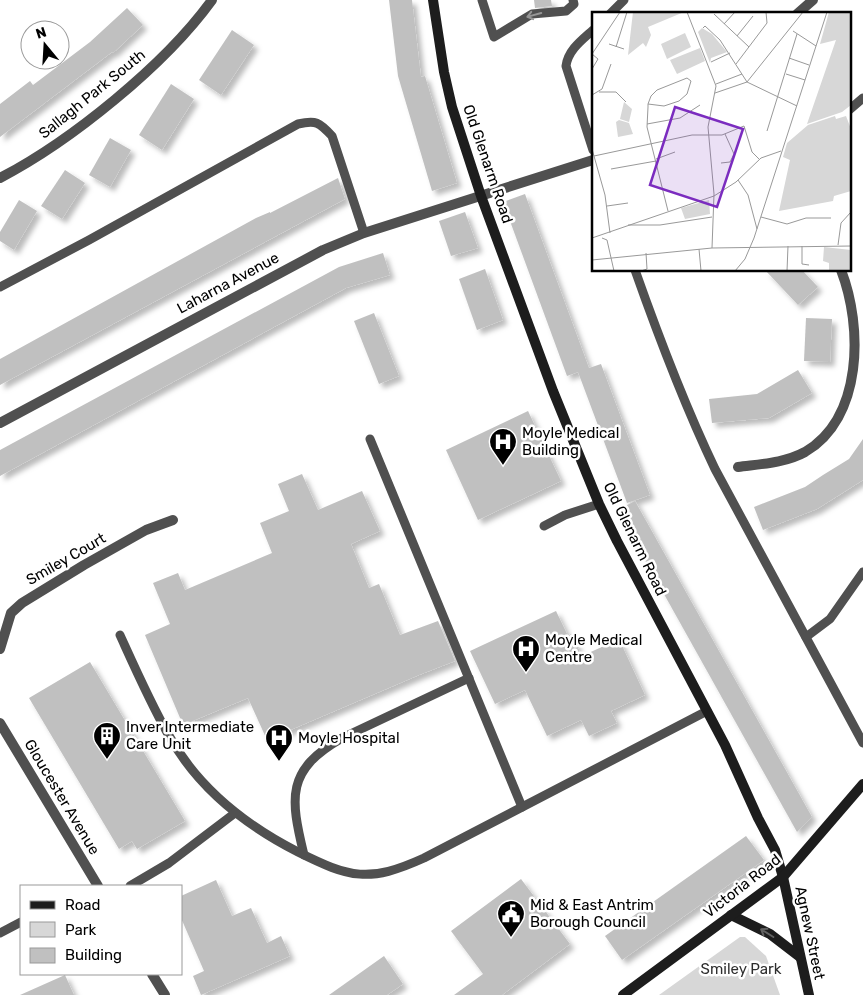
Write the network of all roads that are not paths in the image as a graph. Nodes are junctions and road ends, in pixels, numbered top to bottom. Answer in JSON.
{"nodes":[{"id":1,"x":212,"y":0,"type":"edge"},
{"id":2,"x":433,"y":0,"type":"edge"},
{"id":3,"x":482,"y":0,"type":"edge"},
{"id":4,"x":573,"y":0,"type":"edge"},
{"id":5,"x":624,"y":0,"type":"edge"},
{"id":6,"x":813,"y":0,"type":"edge"},
{"id":7,"x":612,"y":12,"type":"edge"},
{"id":8,"x":799,"y":12,"type":"edge"},
{"id":9,"x":592,"y":31,"type":"edge"},
{"id":10,"x":863,"y":98,"type":"edge"},
{"id":11,"x":850,"y":109,"type":"edge"},
{"id":12,"x":592,"y":147,"type":"edge"},
{"id":13,"x":592,"y":160,"type":"edge"},
{"id":14,"x":0,"y":178,"type":"edge"},
{"id":15,"x":481,"y":196,"type":"junction"},
{"id":16,"x":364,"y":233,"type":"junction"},
{"id":17,"x":635,"y":271,"type":"edge"},
{"id":18,"x":842,"y":271,"type":"edge"},
{"id":19,"x":0,"y":287,"type":"edge"},
{"id":20,"x":0,"y":423,"type":"edge"},
{"id":21,"x":370,"y":439,"type":"dead end"},
{"id":22,"x":738,"y":467,"type":"dead end"},
{"id":23,"x":599,"y":504,"type":"junction"},
{"id":24,"x":173,"y":520,"type":"dead end"},
{"id":25,"x":544,"y":526,"type":"dead end"},
{"id":26,"x":863,"y":572,"type":"edge"},
{"id":27,"x":120,"y":634,"type":"dead end"},
{"id":28,"x":806,"y":637,"type":"junction"},
{"id":29,"x":0,"y":648,"type":"edge"},
{"id":30,"x":469,"y":678,"type":"junction"},
{"id":31,"x":707,"y":711,"type":"junction"},
{"id":32,"x":0,"y":722,"type":"edge"},
{"id":33,"x":863,"y":743,"type":"edge"},
{"id":34,"x":863,"y":784,"type":"edge"},
{"id":35,"x":522,"y":807,"type":"junction"},
{"id":36,"x":235,"y":814,"type":"junction"},
{"id":37,"x":304,"y":855,"type":"junction"},
{"id":38,"x":783,"y":877,"type":"junction"},
{"id":39,"x":97,"y":885,"type":"edge"},
{"id":40,"x":132,"y":885,"type":"edge"},
{"id":41,"x":731,"y":915,"type":"junction"},
{"id":42,"x":20,"y":923,"type":"edge"},
{"id":43,"x":0,"y":933,"type":"edge"},
{"id":44,"x":800,"y":957,"type":"junction"},
{"id":45,"x":153,"y":975,"type":"edge"},
{"id":46,"x":165,"y":995,"type":"edge"},
{"id":47,"x":623,"y":995,"type":"edge"},
{"id":48,"x":809,"y":995,"type":"edge"}],
"edges":[{"from":1,"to":14,"type":"street","name":"Sallagh Park South"},
{"from":2,"to":15,"type":"street","name":"Old Glenarm Road"},
{"from":4,"to":3,"type":"lane","one_way":true},
{"from":5,"to":7,"type":"lane"},
{"from":6,"to":8,"type":"street"},
{"from":9,"to":12,"type":"lane"},
{"from":10,"to":11,"type":"lane"},
{"from":13,"to":15,"type":"street","name":"Laharna Avenue"},
{"from":15,"to":16,"type":"street","name":"Laharna Avenue"},
{"from":15,"to":23,"type":"street","name":"Old Glenarm Road"},
{"from":16,"to":19,"type":"lane"},
{"from":16,"to":20,"type":"street","name":"Laharna Avenue"},
{"from":17,"to":28,"type":"lane"},
{"from":18,"to":22,"type":"street"},
{"from":21,"to":30,"type":"lane"},
{"from":23,"to":25,"type":"lane"},
{"from":23,"to":31,"type":"street","name":"Old Glenarm Road"},
{"from":24,"to":29,"type":"street","name":"Smiley Court"},
{"from":26,"to":28,"type":"lane"},
{"from":27,"to":36,"type":"lane"},
{"from":28,"to":33,"type":"lane"},
{"from":30,"to":35,"type":"lane"},
{"from":30,"to":37,"type":"lane"},
{"from":31,"to":35,"type":"lane"},
{"from":31,"to":38,"type":"street","name":"Old Glenarm Road"},
{"from":32,"to":39,"type":"street","name":"Gloucester Avenue"},
{"from":34,"to":38,"type":"street","name":"Victoria Road"},
{"from":35,"to":37,"type":"lane"},
{"from":36,"to":37,"type":"lane"},
{"from":36,"to":40,"type":"lane"},
{"from":38,"to":41,"type":"street","name":"Victoria Road"},
{"from":38,"to":44,"type":"street","name":"Agnew Street"},
{"from":44,"to":41,"type":"street","one_way":true},
{"from":41,"to":47,"type":"street","name":"Victoria Road"},
{"from":42,"to":43,"type":"lane"},
{"from":44,"to":48,"type":"street","name":"Agnew Street"},
{"from":45,"to":46,"type":"street"}]}
